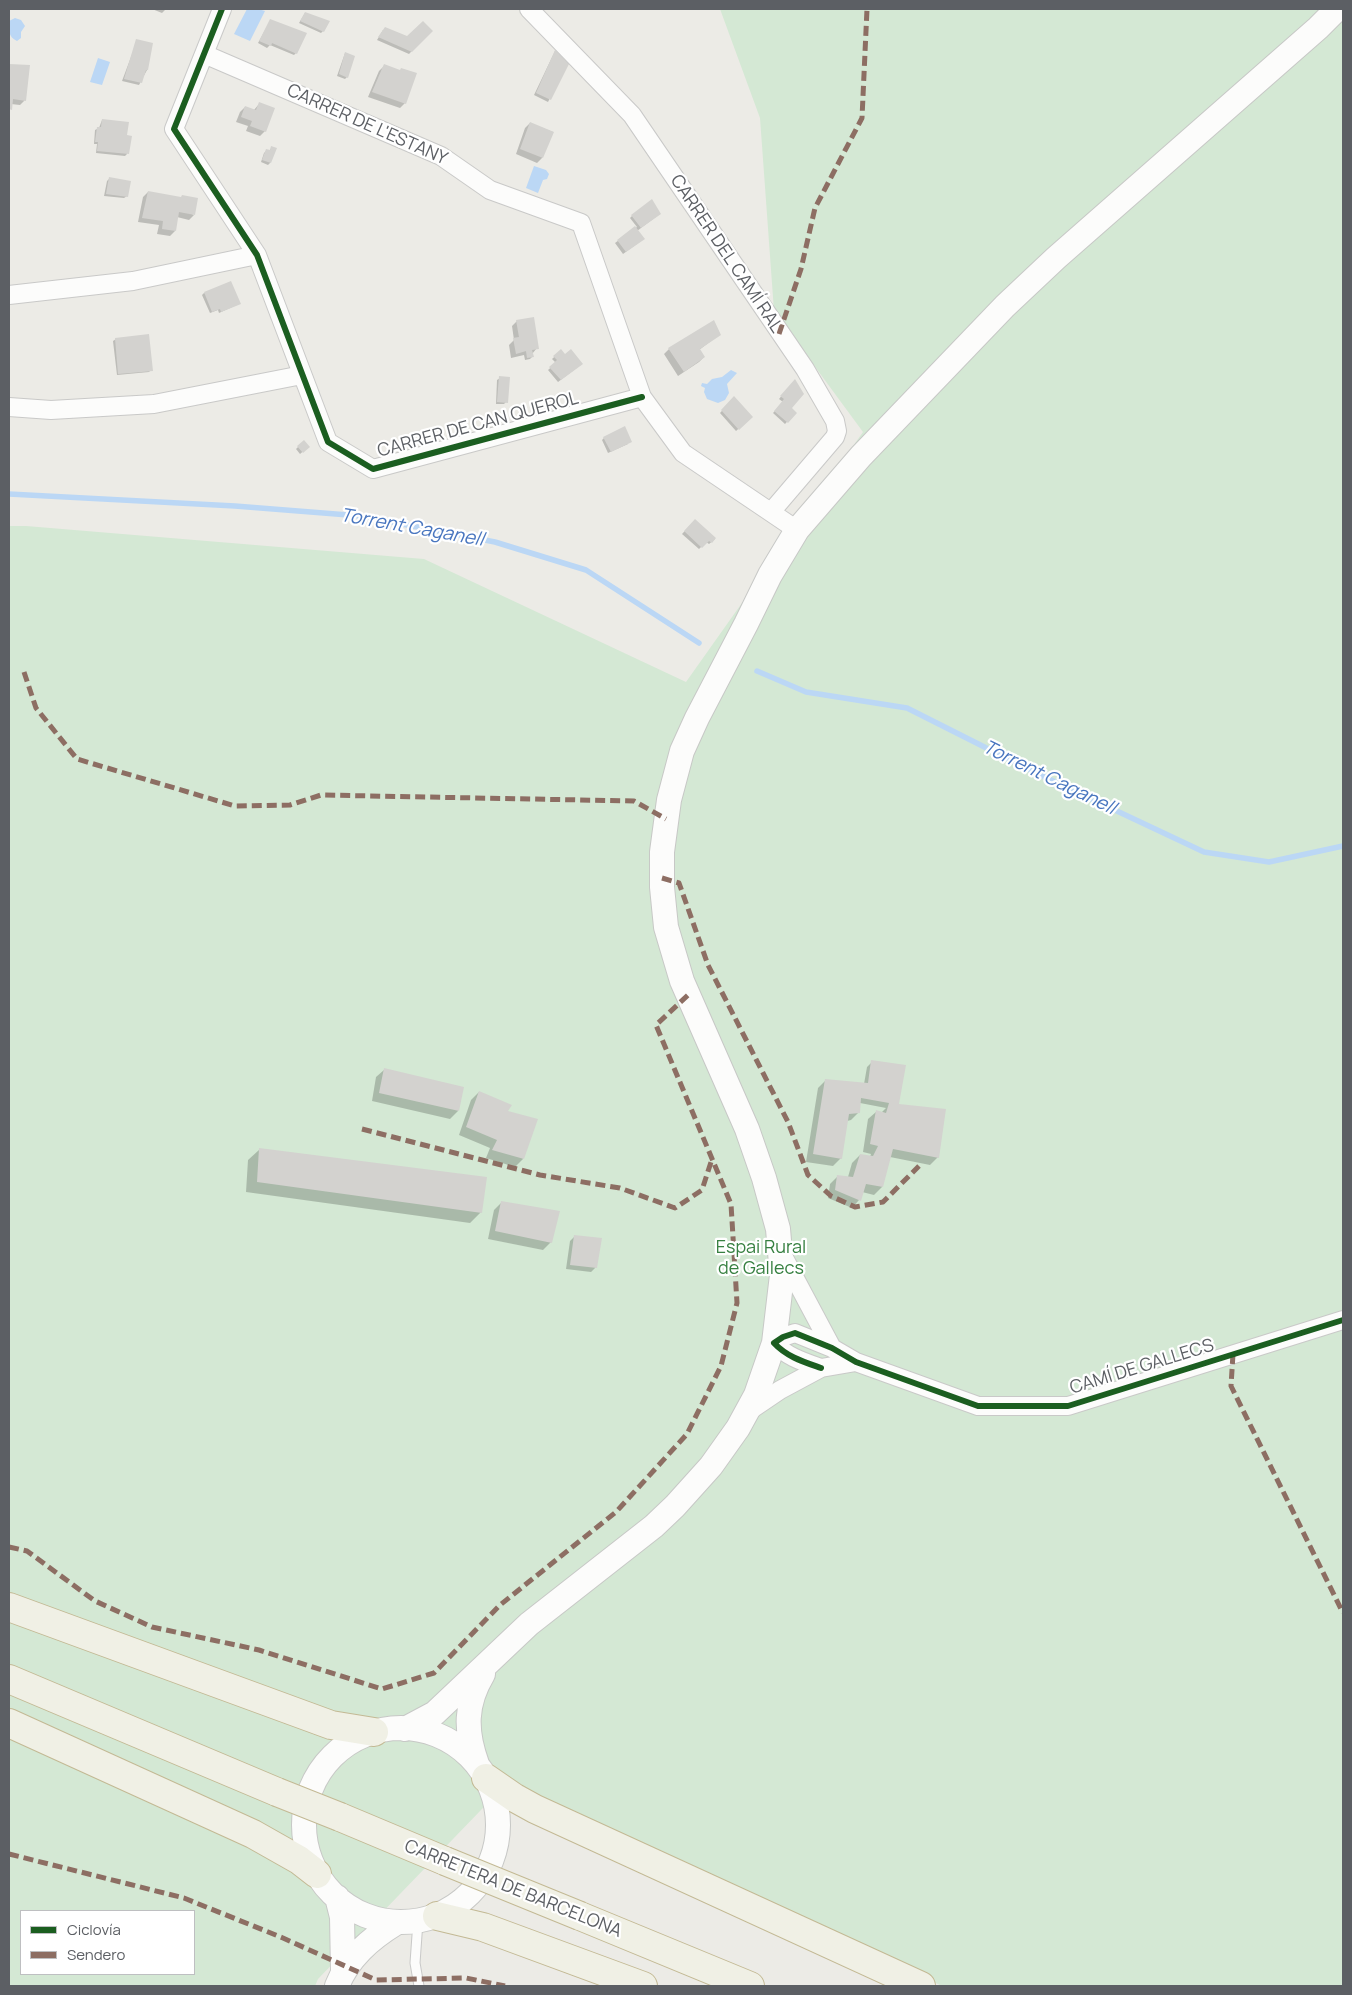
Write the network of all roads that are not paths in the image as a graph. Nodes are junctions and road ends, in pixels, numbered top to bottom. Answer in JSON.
{"nodes":[{"id":1,"x":222,"y":9,"type":"edge"},
{"id":2,"x":529,"y":9,"type":"edge"},
{"id":3,"x":1337,"y":9,"type":"edge"},
{"id":4,"x":204,"y":54,"type":"junction"},
{"id":5,"x":257,"y":255,"type":"junction"},
{"id":6,"x":9,"y":295,"type":"edge"},
{"id":7,"x":302,"y":375,"type":"junction"},
{"id":8,"x":642,"y":397,"type":"junction"},
{"id":9,"x":9,"y":407,"type":"edge"},
{"id":10,"x":771,"y":512,"type":"junction"},
{"id":11,"x":797,"y":530,"type":"junction"},
{"id":12,"x":780,"y":1249,"type":"junction"},
{"id":13,"x":1343,"y":1320,"type":"edge"},
{"id":14,"x":774,"y":1343,"type":"junction"},
{"id":15,"x":832,"y":1348,"type":"junction"},
{"id":16,"x":856,"y":1362,"type":"junction"},
{"id":17,"x":822,"y":1368,"type":"junction"},
{"id":18,"x":747,"y":1412,"type":"junction"},
{"id":19,"x":9,"y":1607,"type":"edge"},
{"id":20,"x":496,"y":1654,"type":"junction"},
{"id":21,"x":9,"y":1679,"type":"edge"},
{"id":22,"x":9,"y":1723,"type":"edge"},
{"id":23,"x":404,"y":1729,"type":"junction"},
{"id":24,"x":374,"y":1732,"type":"junction"},
{"id":25,"x":481,"y":1771,"type":"junction"},
{"id":26,"x":317,"y":1874,"type":"junction"},
{"id":27,"x":337,"y":1897,"type":"junction"},
{"id":28,"x":417,"y":1920,"type":"junction"},
{"id":29,"x":340,"y":1978,"type":"edge"},
{"id":30,"x":419,"y":1986,"type":"edge"},
{"id":31,"x":643,"y":1986,"type":"edge"},
{"id":32,"x":750,"y":1986,"type":"edge"},
{"id":33,"x":921,"y":1986,"type":"edge"}],
"edges":[{"from":1,"to":4,"type":"street","name":"CARRER DE CAN QUEROL"},
{"from":2,"to":10,"type":"street","name":"CARRER DEL CAMÍ RAL"},
{"from":3,"to":11,"type":"main road"},
{"from":4,"to":5,"type":"street","name":"CARRER DE CAN QUEROL"},
{"from":4,"to":8,"type":"street","name":"CARRER DE L'ESTANY"},
{"from":5,"to":6,"type":"street"},
{"from":5,"to":7,"type":"street","name":"CARRER DE CAN QUEROL"},
{"from":7,"to":8,"type":"street","name":"CARRER DE CAN QUEROL"},
{"from":7,"to":9,"type":"street"},
{"from":8,"to":10,"type":"street","name":"CARRER DE L'ESTANY"},
{"from":10,"to":11,"type":"street","name":"CARRER DE L'ESTANY"},
{"from":11,"to":12,"type":"main road"},
{"from":12,"to":14,"type":"main road"},
{"from":12,"to":15,"type":"street"},
{"from":13,"to":16,"type":"street","name":"CAMÍ DE GALLECS"},
{"from":14,"to":15,"type":"street","name":"CAMÍ DE GALLECS"},
{"from":14,"to":17,"type":"street"},
{"from":14,"to":18,"type":"main road"},
{"from":15,"to":16,"type":"street","name":"CAMÍ DE GALLECS"},
{"from":16,"to":17,"type":"street","name":"CAMÍ DE GALLECS"},
{"from":17,"to":18,"type":"street","name":"CAMÍ DE GALLECS"},
{"from":18,"to":20,"type":"main road"},
{"from":19,"to":24,"type":"highway"},
{"from":20,"to":23,"type":"main road"},
{"from":20,"to":25,"type":"main road"},
{"from":21,"to":32,"type":"highway","name":"CARRETERA DE BARCELONA","bridge":true},
{"from":22,"to":26,"type":"highway"},
{"from":23,"to":24,"type":"main road"},
{"from":23,"to":25,"type":"main road"},
{"from":24,"to":26,"type":"main road"},
{"from":25,"to":28,"type":"main road"},
{"from":25,"to":33,"type":"highway"},
{"from":26,"to":27,"type":"main road"},
{"from":27,"to":28,"type":"main road"},
{"from":27,"to":29,"type":"main road"},
{"from":28,"to":29,"type":"main road"},
{"from":28,"to":30,"type":"lane"},
{"from":28,"to":31,"type":"highway"}]}
